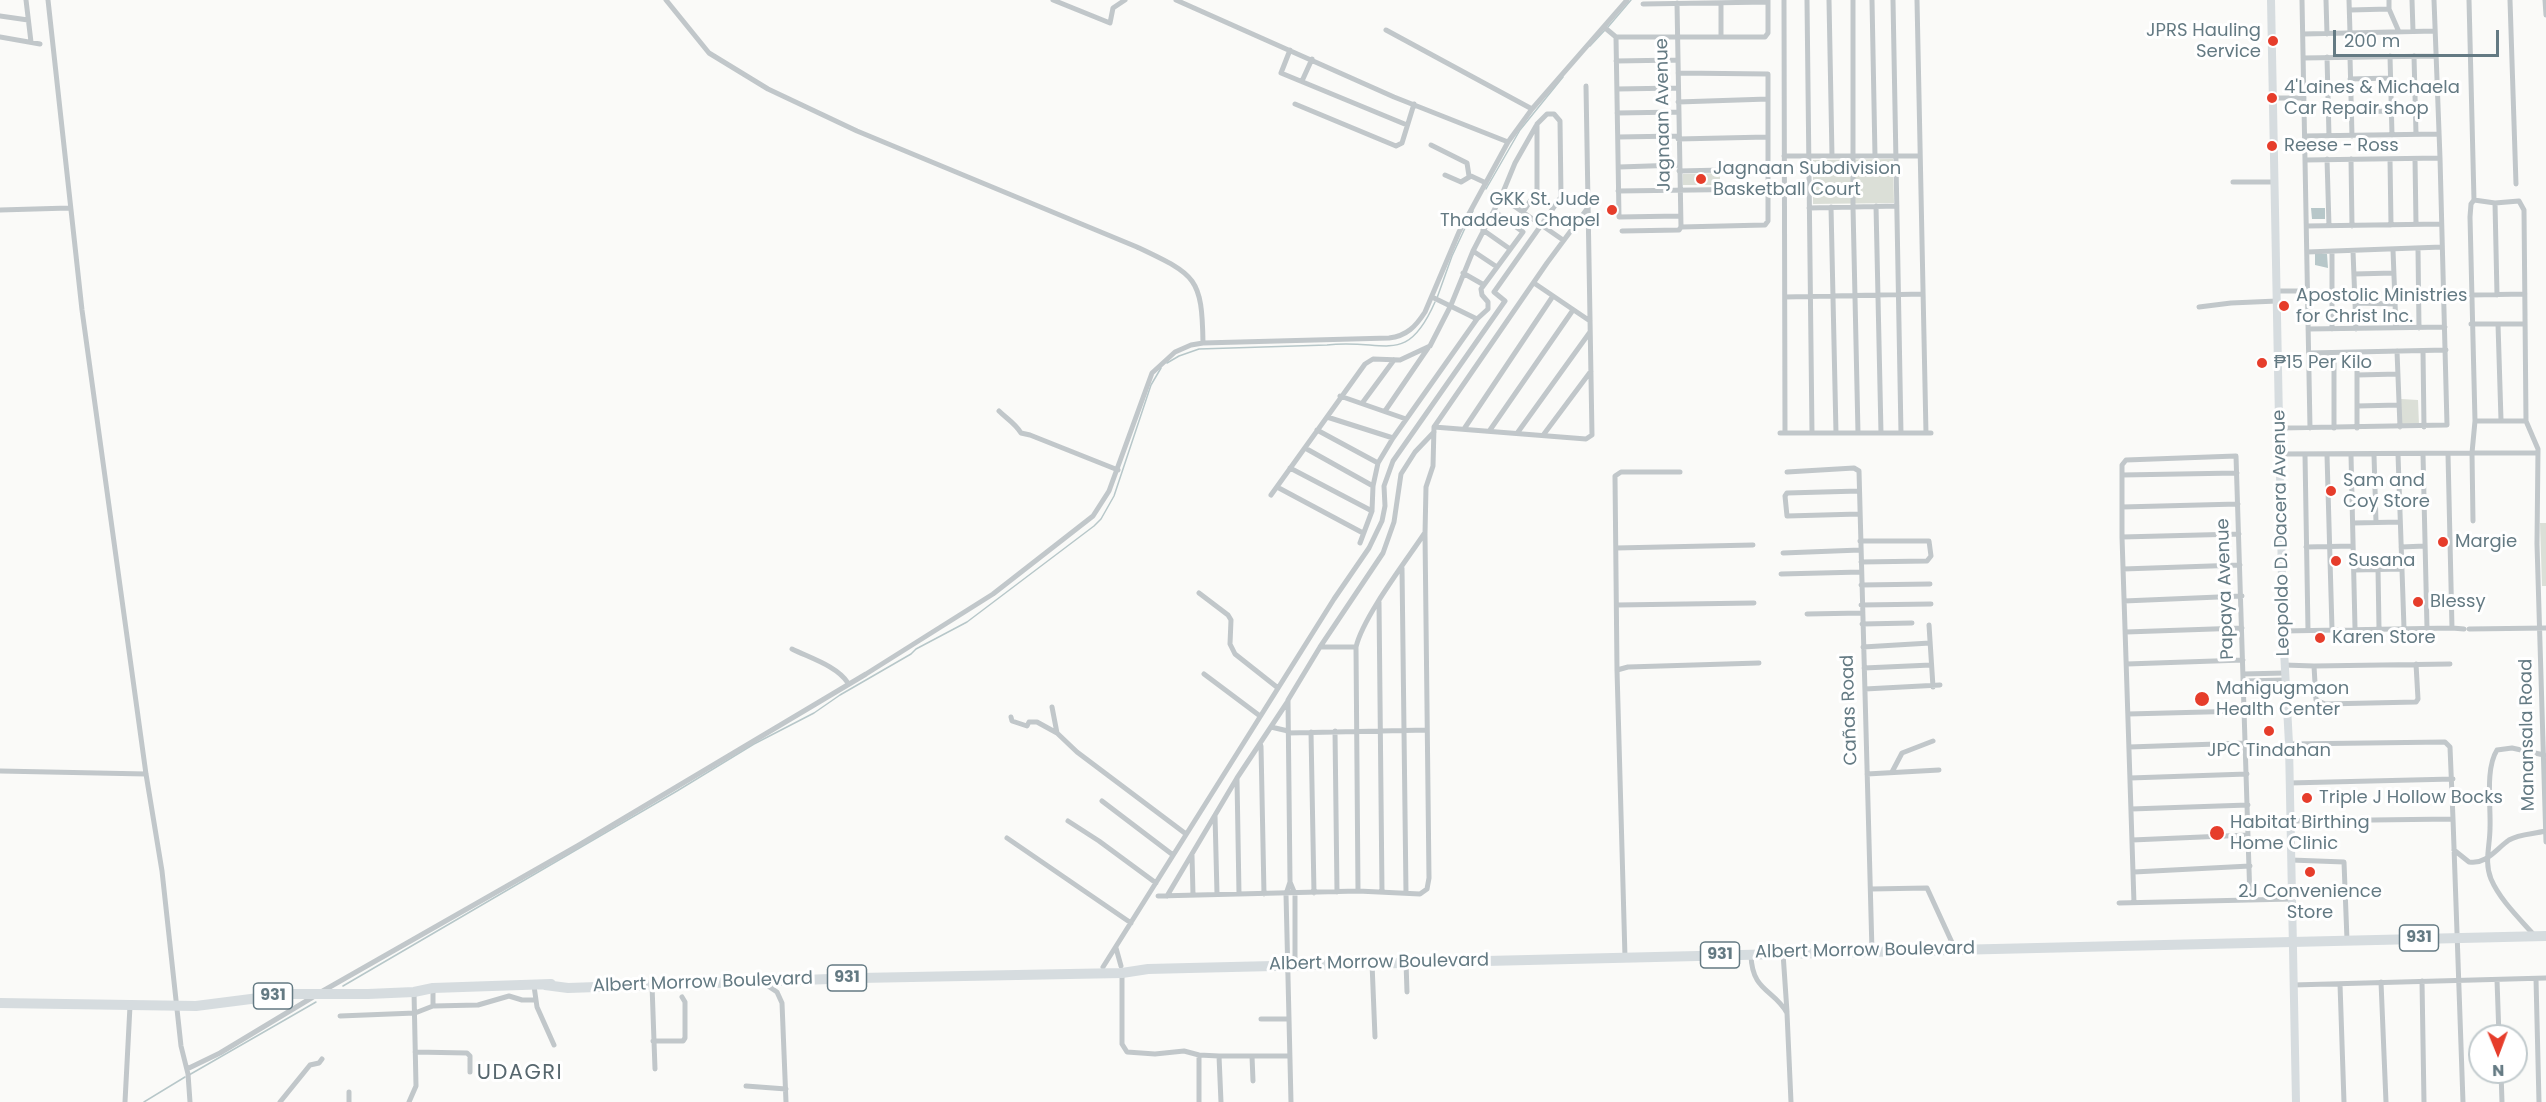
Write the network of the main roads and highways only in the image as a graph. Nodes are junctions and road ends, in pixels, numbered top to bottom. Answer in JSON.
{"nodes":[{"id":1,"x":2271,"y":0,"type":"edge"},
{"id":2,"x":2540,"y":936,"type":"edge"},
{"id":3,"x":2292,"y":941,"type":"junction"},
{"id":4,"x":1121,"y":969,"type":"junction"},
{"id":5,"x":540,"y":985,"type":"junction"},
{"id":6,"x":0,"y":1003,"type":"edge"},
{"id":7,"x":2296,"y":1102,"type":"edge"}],
"edges":[{"from":1,"to":3,"type":"main road","name":"Leopoldo D. Dacera Avenue"},
{"from":2,"to":3,"type":"highway","name":"Albert Morrow Boulevard","number":"931"},
{"from":3,"to":4,"type":"highway","name":"Albert Morrow Boulevard","number":"931"},
{"from":3,"to":7,"type":"main road","name":"Leopoldo D. Dacera Avenue"},
{"from":4,"to":5,"type":"highway","name":"Albert Morrow Boulevard","number":"931"},
{"from":4,"to":5,"type":"highway","name":"Albert Morrow Boulevard","number":"931"},
{"from":5,"to":6,"type":"highway","name":"Albert Morrow Boulevard","number":"931"}]}
